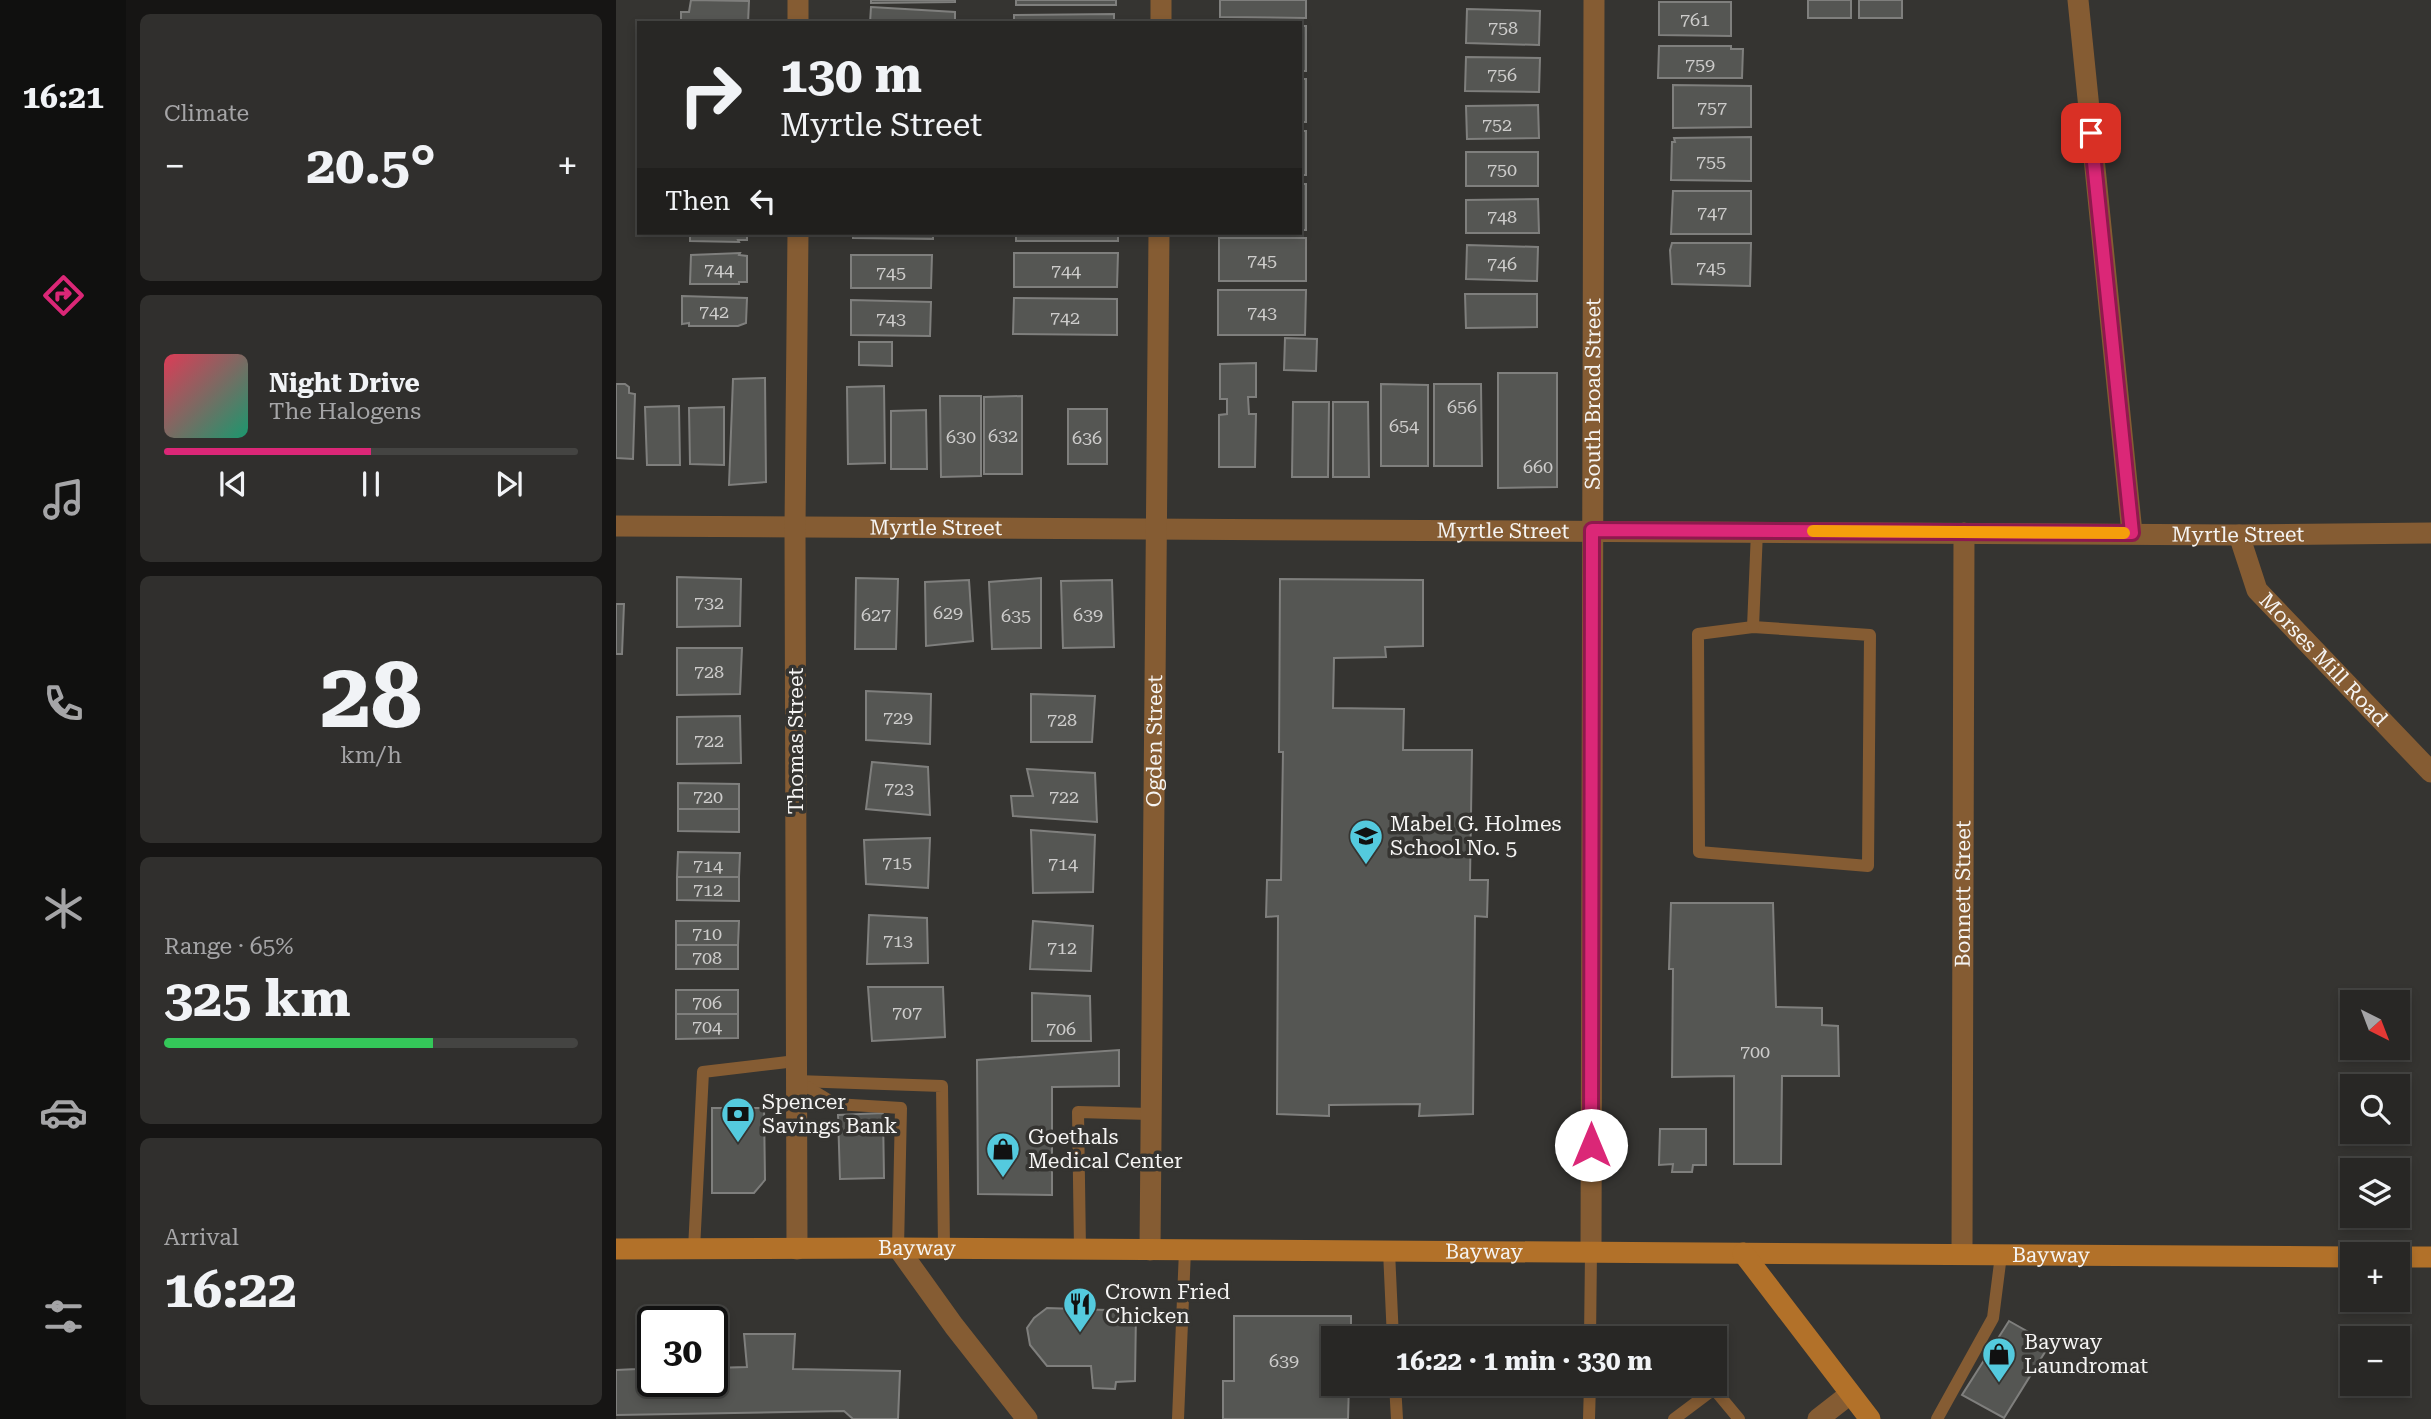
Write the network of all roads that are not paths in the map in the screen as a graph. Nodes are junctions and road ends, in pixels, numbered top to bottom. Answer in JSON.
{"nodes":[{"id":1,"x":798,"y":0,"type":"edge"},
{"id":2,"x":1161,"y":0,"type":"edge"},
{"id":3,"x":1594,"y":0,"type":"edge"},
{"id":4,"x":2078,"y":0,"type":"edge"},
{"id":5,"x":798,"y":21,"type":"edge"},
{"id":6,"x":1161,"y":21,"type":"edge"},
{"id":7,"x":798,"y":235,"type":"edge"},
{"id":8,"x":1159,"y":235,"type":"edge"},
{"id":9,"x":616,"y":526,"type":"edge"},
{"id":10,"x":795,"y":526,"type":"junction"},
{"id":11,"x":1156,"y":529,"type":"junction"},
{"id":12,"x":1592,"y":530,"type":"junction"},
{"id":13,"x":1758,"y":531,"type":"junction"},
{"id":14,"x":1964,"y":533,"type":"junction"},
{"id":15,"x":2132,"y":533,"type":"junction"},
{"id":16,"x":2431,"y":533,"type":"edge"},
{"id":17,"x":2239,"y":535,"type":"junction"},
{"id":18,"x":1753,"y":627,"type":"junction"},
{"id":19,"x":2431,"y":772,"type":"edge"},
{"id":20,"x":797,"y":1071,"type":"junction"},
{"id":21,"x":1150,"y":1114,"type":"junction"},
{"id":22,"x":898,"y":1248,"type":"junction"},
{"id":23,"x":944,"y":1248,"type":"junction"},
{"id":24,"x":616,"y":1249,"type":"edge"},
{"id":25,"x":694,"y":1249,"type":"junction"},
{"id":26,"x":797,"y":1249,"type":"junction"},
{"id":27,"x":1080,"y":1249,"type":"junction"},
{"id":28,"x":1150,"y":1250,"type":"junction"},
{"id":29,"x":1185,"y":1250,"type":"junction"},
{"id":30,"x":1389,"y":1251,"type":"junction"},
{"id":31,"x":1591,"y":1252,"type":"junction"},
{"id":32,"x":1743,"y":1254,"type":"junction"},
{"id":33,"x":1962,"y":1254,"type":"junction"},
{"id":34,"x":2001,"y":1255,"type":"junction"},
{"id":35,"x":2340,"y":1257,"type":"edge"},
{"id":36,"x":2410,"y":1257,"type":"edge"},
{"id":37,"x":2431,"y":1258,"type":"edge"},
{"id":38,"x":1392,"y":1326,"type":"edge"},
{"id":39,"x":1590,"y":1326,"type":"edge"},
{"id":40,"x":1850,"y":1394,"type":"junction"},
{"id":41,"x":1396,"y":1396,"type":"edge"},
{"id":42,"x":1590,"y":1396,"type":"edge"},
{"id":43,"x":1027,"y":1419,"type":"edge"},
{"id":44,"x":1178,"y":1419,"type":"edge"},
{"id":45,"x":1397,"y":1419,"type":"edge"},
{"id":46,"x":1589,"y":1419,"type":"edge"},
{"id":47,"x":1674,"y":1419,"type":"edge"},
{"id":48,"x":1739,"y":1419,"type":"edge"},
{"id":49,"x":1818,"y":1419,"type":"edge"},
{"id":50,"x":1870,"y":1419,"type":"edge"},
{"id":51,"x":1937,"y":1419,"type":"edge"}],
"edges":[{"from":1,"to":5,"type":"street"},
{"from":2,"to":6,"type":"street"},
{"from":3,"to":12,"type":"street","name":"South Broad Street"},
{"from":4,"to":15,"type":"street"},
{"from":7,"to":10,"type":"street","name":"Thomas Street"},
{"from":8,"to":11,"type":"street","name":"Ogden Street"},
{"from":9,"to":10,"type":"street","name":"Myrtle Street"},
{"from":10,"to":11,"type":"street","name":"Myrtle Street"},
{"from":10,"to":20,"type":"street","name":"Thomas Street"},
{"from":11,"to":12,"type":"street","name":"Myrtle Street"},
{"from":11,"to":21,"type":"street","name":"Ogden Street"},
{"from":12,"to":13,"type":"street","name":"Myrtle Street"},
{"from":12,"to":31,"type":"street","name":"South Broad Street"},
{"from":13,"to":14,"type":"street","name":"Myrtle Street"},
{"from":13,"to":18,"type":"lane"},
{"from":14,"to":15,"type":"street","name":"Myrtle Street"},
{"from":14,"to":33,"type":"street","name":"Bonnett Street"},
{"from":15,"to":17,"type":"street","name":"Myrtle Street"},
{"from":16,"to":17,"type":"street","name":"Myrtle Street"},
{"from":17,"to":19,"type":"street","name":"Morses Mill Road"},
{"from":18,"to":18,"type":"lane"},
{"from":20,"to":22,"type":"lane"},
{"from":20,"to":23,"type":"lane"},
{"from":20,"to":25,"type":"lane"},
{"from":20,"to":26,"type":"street","name":"Thomas Street"},
{"from":21,"to":27,"type":"lane"},
{"from":21,"to":28,"type":"street","name":"Ogden Street"},
{"from":22,"to":23,"type":"main road","name":"Bayway"},
{"from":22,"to":26,"type":"main road","name":"Bayway"},
{"from":22,"to":43,"type":"street"},
{"from":23,"to":27,"type":"main road","name":"Bayway"},
{"from":24,"to":25,"type":"main road","name":"Bayway"},
{"from":25,"to":26,"type":"main road","name":"Bayway"},
{"from":27,"to":28,"type":"main road","name":"Bayway"},
{"from":28,"to":29,"type":"main road","name":"Bayway"},
{"from":29,"to":30,"type":"main road","name":"Bayway"},
{"from":29,"to":44,"type":"lane"},
{"from":30,"to":31,"type":"main road","name":"Bayway"},
{"from":30,"to":38,"type":"lane"},
{"from":31,"to":32,"type":"main road","name":"Bayway"},
{"from":31,"to":39,"type":"lane"},
{"from":32,"to":33,"type":"main road","name":"Bayway"},
{"from":32,"to":40,"type":"main road"},
{"from":33,"to":34,"type":"main road","name":"Bayway"},
{"from":34,"to":35,"type":"main road","name":"Bayway"},
{"from":34,"to":51,"type":"lane"},
{"from":36,"to":37,"type":"main road"},
{"from":40,"to":49,"type":"street"},
{"from":40,"to":50,"type":"main road"},
{"from":41,"to":45,"type":"lane"},
{"from":42,"to":46,"type":"lane"},
{"from":47,"to":48,"type":"lane"}]}
